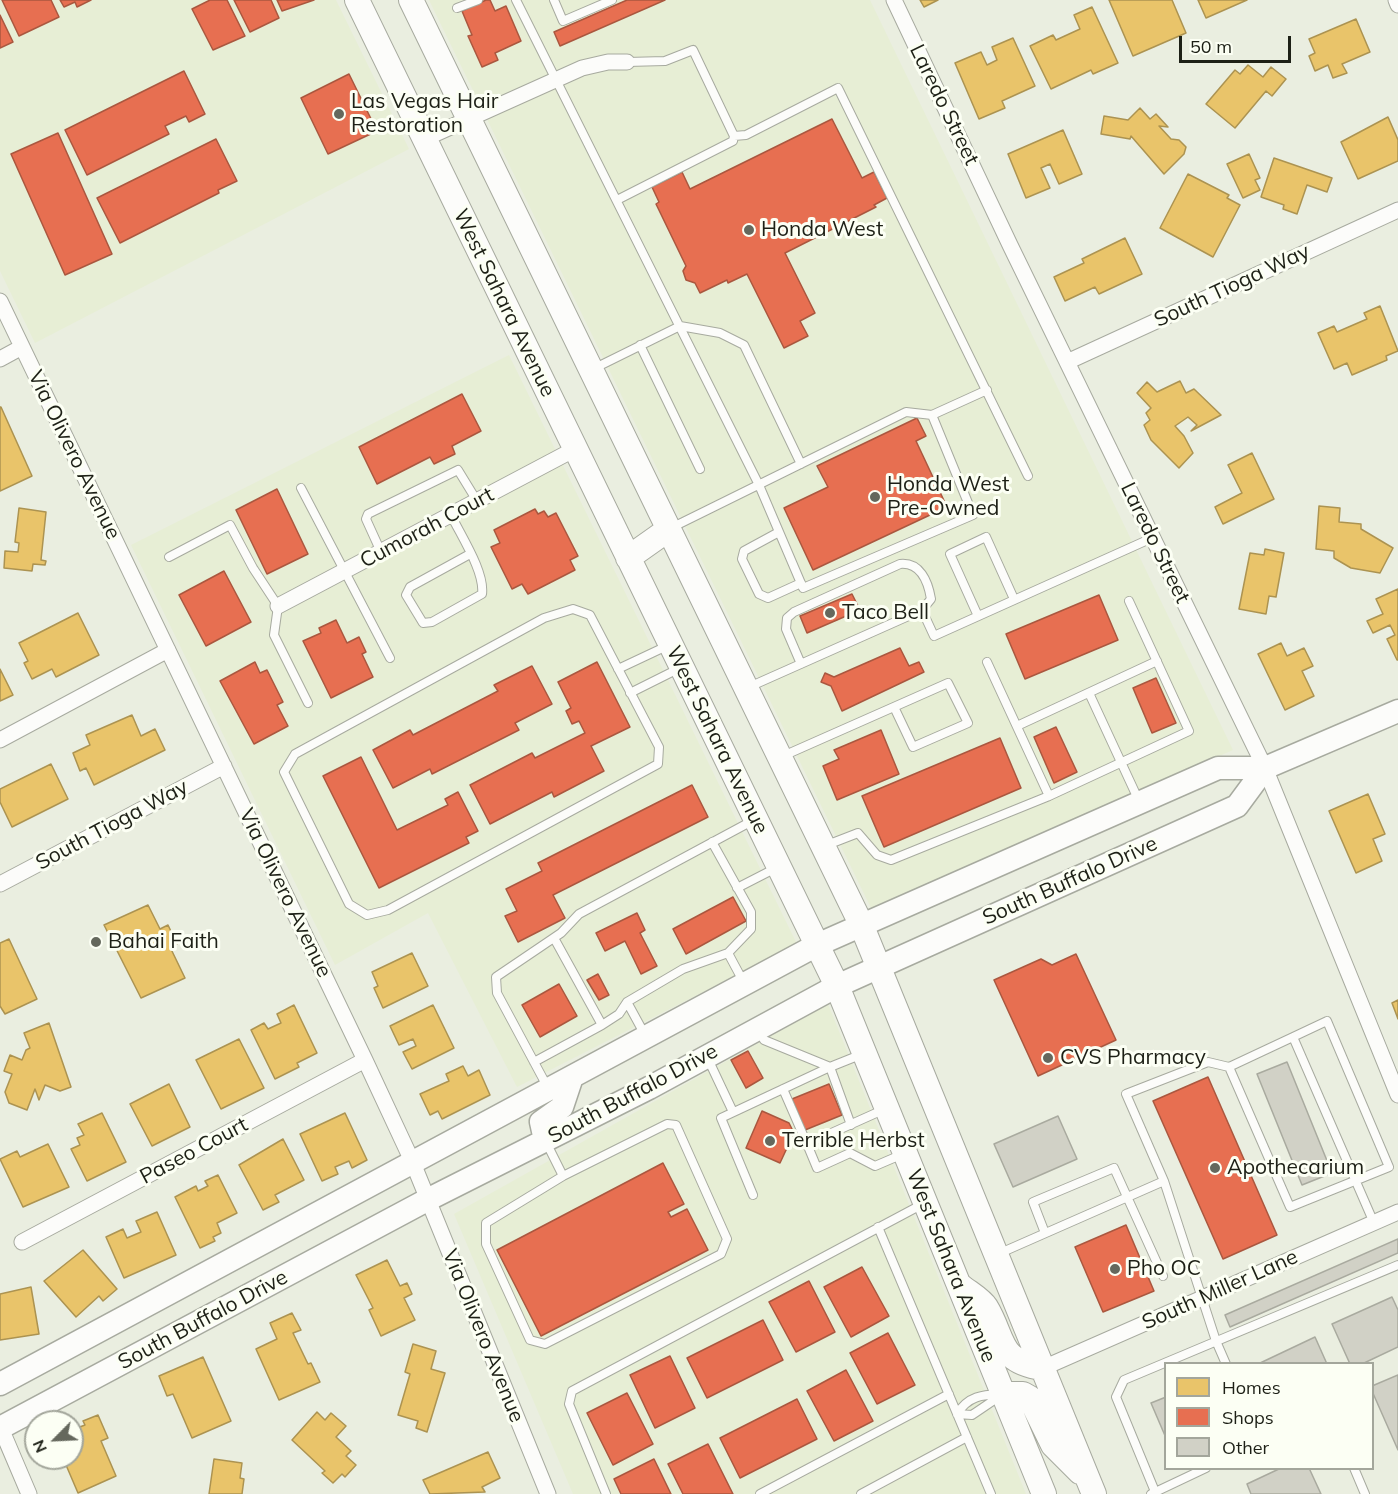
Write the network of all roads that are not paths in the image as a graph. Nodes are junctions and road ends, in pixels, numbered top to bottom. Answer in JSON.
{"nodes":[{"id":1,"x":357,"y":0,"type":"edge"},
{"id":2,"x":411,"y":0,"type":"edge"},
{"id":3,"x":478,"y":0,"type":"edge"},
{"id":4,"x":516,"y":0,"type":"edge"},
{"id":5,"x":554,"y":0,"type":"edge"},
{"id":6,"x":612,"y":0,"type":"edge"},
{"id":7,"x":894,"y":0,"type":"edge"},
{"id":8,"x":1396,"y":0,"type":"edge"},
{"id":9,"x":1398,"y":5,"type":"edge"},
{"id":10,"x":457,"y":8,"type":"dead end"},
{"id":11,"x":627,"y":62,"type":"joint"},
{"id":12,"x":557,"y":79,"type":"junction"},
{"id":13,"x":468,"y":118,"type":"junction"},
{"id":14,"x":734,"y":136,"type":"junction"},
{"id":15,"x":424,"y":139,"type":"junction"},
{"id":16,"x":617,"y":200,"type":"junction"},
{"id":17,"x":1398,"y":210,"type":"edge"},
{"id":18,"x":0,"y":301,"type":"edge"},
{"id":19,"x":680,"y":326,"type":"junction"},
{"id":20,"x":640,"y":345,"type":"junction"},
{"id":21,"x":22,"y":347,"type":"junction"},
{"id":22,"x":0,"y":359,"type":"edge"},
{"id":23,"x":1067,"y":362,"type":"junction"},
{"id":24,"x":591,"y":370,"type":"junction"},
{"id":25,"x":987,"y":390,"type":"junction"},
{"id":26,"x":932,"y":415,"type":"junction"},
{"id":27,"x":575,"y":449,"type":"junction"},
{"id":28,"x":801,"y":464,"type":"junction"},
{"id":29,"x":700,"y":469,"type":"dead end"},
{"id":30,"x":1028,"y":476,"type":"dead end"},
{"id":31,"x":759,"y":485,"type":"junction"},
{"id":32,"x":301,"y":488,"type":"dead end"},
{"id":33,"x":477,"y":501,"type":"junction"},
{"id":34,"x":451,"y":515,"type":"junction"},
{"id":35,"x":669,"y":529,"type":"junction"},
{"id":36,"x":779,"y":532,"type":"junction"},
{"id":37,"x":1152,"y":538,"type":"junction"},
{"id":38,"x":381,"y":552,"type":"junction"},
{"id":39,"x":470,"y":554,"type":"junction"},
{"id":40,"x":169,"y":557,"type":"dead end"},
{"id":41,"x":628,"y":558,"type":"junction"},
{"id":42,"x":344,"y":572,"type":"junction"},
{"id":43,"x":801,"y":583,"type":"junction"},
{"id":44,"x":1014,"y":599,"type":"junction"},
{"id":45,"x":1129,"y":601,"type":"dead end"},
{"id":46,"x":278,"y":606,"type":"junction"},
{"id":47,"x":922,"y":610,"type":"junction"},
{"id":48,"x":978,"y":616,"type":"junction"},
{"id":49,"x":670,"y":644,"type":"junction"},
{"id":50,"x":168,"y":650,"type":"junction"},
{"id":51,"x":390,"y":658,"type":"dead end"},
{"id":52,"x":987,"y":662,"type":"dead end"},
{"id":53,"x":1157,"y":662,"type":"junction"},
{"id":54,"x":801,"y":664,"type":"junction"},
{"id":55,"x":682,"y":667,"type":"junction"},
{"id":56,"x":618,"y":669,"type":"junction"},
{"id":57,"x":745,"y":689,"type":"junction"},
{"id":58,"x":630,"y":693,"type":"junction"},
{"id":59,"x":1089,"y":693,"type":"junction"},
{"id":60,"x":309,"y":703,"type":"dead end"},
{"id":61,"x":894,"y":707,"type":"junction"},
{"id":62,"x":1398,"y":711,"type":"edge"},
{"id":63,"x":1017,"y":726,"type":"junction"},
{"id":64,"x":0,"y":740,"type":"edge"},
{"id":65,"x":779,"y":758,"type":"junction"},
{"id":66,"x":1121,"y":762,"type":"junction"},
{"id":67,"x":224,"y":766,"type":"junction"},
{"id":68,"x":1265,"y":768,"type":"junction"},
{"id":69,"x":1049,"y":796,"type":"junction"},
{"id":70,"x":1139,"y":803,"type":"junction"},
{"id":71,"x":755,"y":819,"type":"junction"},
{"id":72,"x":712,"y":842,"type":"junction"},
{"id":73,"x":823,"y":847,"type":"junction"},
{"id":74,"x":779,"y":867,"type":"junction"},
{"id":75,"x":0,"y":884,"type":"edge"},
{"id":76,"x":737,"y":888,"type":"junction"},
{"id":77,"x":861,"y":924,"type":"junction"},
{"id":78,"x":554,"y":938,"type":"junction"},
{"id":79,"x":817,"y":945,"type":"junction"},
{"id":80,"x":728,"y":954,"type":"junction"},
{"id":81,"x":878,"y":966,"type":"junction"},
{"id":82,"x":744,"y":983,"type":"junction"},
{"id":83,"x":837,"y":986,"type":"junction"},
{"id":84,"x":627,"y":1002,"type":"junction"},
{"id":85,"x":602,"y":1025,"type":"junction"},
{"id":86,"x":757,"y":1028,"type":"junction"},
{"id":87,"x":646,"y":1036,"type":"junction"},
{"id":88,"x":1293,"y":1037,"type":"junction"},
{"id":89,"x":865,"y":1054,"type":"junction"},
{"id":90,"x":706,"y":1055,"type":"junction"},
{"id":91,"x":365,"y":1060,"type":"junction"},
{"id":92,"x":534,"y":1062,"type":"junction"},
{"id":93,"x":830,"y":1067,"type":"junction"},
{"id":94,"x":1229,"y":1067,"type":"junction"},
{"id":95,"x":572,"y":1077,"type":"junction"},
{"id":96,"x":783,"y":1089,"type":"junction"},
{"id":97,"x":549,"y":1090,"type":"junction"},
{"id":98,"x":1398,"y":1095,"type":"edge"},
{"id":99,"x":887,"y":1109,"type":"junction"},
{"id":100,"x":733,"y":1112,"type":"junction"},
{"id":101,"x":851,"y":1125,"type":"junction"},
{"id":102,"x":545,"y":1140,"type":"junction"},
{"id":103,"x":807,"y":1144,"type":"junction"},
{"id":104,"x":905,"y":1153,"type":"junction"},
{"id":105,"x":412,"y":1163,"type":"junction"},
{"id":106,"x":563,"y":1176,"type":"junction"},
{"id":107,"x":1355,"y":1180,"type":"junction"},
{"id":108,"x":1164,"y":1181,"type":"junction"},
{"id":109,"x":753,"y":1195,"type":"dead end"},
{"id":110,"x":1127,"y":1198,"type":"junction"},
{"id":111,"x":428,"y":1200,"type":"junction"},
{"id":112,"x":925,"y":1203,"type":"junction"},
{"id":113,"x":1398,"y":1212,"type":"edge"},
{"id":114,"x":1374,"y":1223,"type":"junction"},
{"id":115,"x":878,"y":1227,"type":"junction"},
{"id":116,"x":1046,"y":1233,"type":"junction"},
{"id":117,"x":22,"y":1242,"type":"dead end"},
{"id":118,"x":997,"y":1255,"type":"junction"},
{"id":119,"x":1398,"y":1265,"type":"edge"},
{"id":120,"x":1163,"y":1276,"type":"dead end"},
{"id":121,"x":958,"y":1284,"type":"junction"},
{"id":122,"x":1202,"y":1298,"type":"junction"},
{"id":123,"x":1216,"y":1341,"type":"junction"},
{"id":124,"x":1166,"y":1362,"type":"edge"},
{"id":125,"x":1225,"y":1362,"type":"edge"},
{"id":126,"x":1164,"y":1363,"type":"edge"},
{"id":127,"x":1043,"y":1368,"type":"junction"},
{"id":128,"x":0,"y":1384,"type":"edge"},
{"id":129,"x":949,"y":1394,"type":"junction"},
{"id":130,"x":1003,"y":1394,"type":"junction"},
{"id":131,"x":957,"y":1414,"type":"junction"},
{"id":132,"x":0,"y":1428,"type":"edge"},
{"id":133,"x":967,"y":1437,"type":"junction"},
{"id":134,"x":1202,"y":1470,"type":"edge"},
{"id":135,"x":1355,"y":1470,"type":"edge"},
{"id":136,"x":1091,"y":1487,"type":"edge"},
{"id":137,"x":865,"y":1493,"type":"edge"},
{"id":138,"x":1154,"y":1493,"type":"edge"},
{"id":139,"x":29,"y":1494,"type":"edge"},
{"id":140,"x":548,"y":1494,"type":"edge"},
{"id":141,"x":606,"y":1494,"type":"edge"},
{"id":142,"x":760,"y":1494,"type":"edge"},
{"id":143,"x":991,"y":1494,"type":"edge"},
{"id":144,"x":1044,"y":1494,"type":"edge"},
{"id":145,"x":1365,"y":1494,"type":"edge"}],
"edges":[{"from":1,"to":15,"type":"main road","name":"West Sahara Avenue"},
{"from":2,"to":13,"type":"main road"},
{"from":3,"to":10,"type":"lane"},
{"from":4,"to":12,"type":"lane"},
{"from":5,"to":6,"type":"lane"},
{"from":7,"to":23,"type":"street","name":"Laredo Street"},
{"from":8,"to":9,"type":"street"},
{"from":11,"to":12,"type":"street"},
{"from":11,"to":14,"type":"lane"},
{"from":12,"to":13,"type":"street"},
{"from":12,"to":16,"type":"lane"},
{"from":13,"to":15,"type":"street"},
{"from":13,"to":24,"type":"main road"},
{"from":14,"to":16,"type":"lane"},
{"from":14,"to":25,"type":"lane"},
{"from":15,"to":27,"type":"main road","name":"West Sahara Avenue"},
{"from":16,"to":19,"type":"lane"},
{"from":17,"to":23,"type":"street","name":"South Tioga Way"},
{"from":18,"to":21,"type":"street","name":"Via Olivero Avenue"},
{"from":19,"to":20,"type":"lane"},
{"from":19,"to":28,"type":"lane"},
{"from":19,"to":31,"type":"lane"},
{"from":20,"to":24,"type":"lane"},
{"from":20,"to":29,"type":"lane"},
{"from":21,"to":22,"type":"street"},
{"from":21,"to":50,"type":"street","name":"Via Olivero Avenue"},
{"from":23,"to":37,"type":"street","name":"Laredo Street"},
{"from":24,"to":35,"type":"main road"},
{"from":25,"to":26,"type":"lane"},
{"from":25,"to":30,"type":"lane"},
{"from":26,"to":28,"type":"lane"},
{"from":26,"to":43,"type":"lane"},
{"from":27,"to":33,"type":"street","name":"Cumorah Court"},
{"from":27,"to":41,"type":"main road","name":"West Sahara Avenue"},
{"from":28,"to":31,"type":"lane"},
{"from":31,"to":35,"type":"lane"},
{"from":31,"to":36,"type":"lane"},
{"from":32,"to":42,"type":"lane"},
{"from":33,"to":34,"type":"street","name":"Cumorah Court"},
{"from":33,"to":38,"type":"lane"},
{"from":34,"to":38,"type":"street","name":"Cumorah Court"},
{"from":34,"to":39,"type":"lane"},
{"from":35,"to":41,"type":"main road"},
{"from":35,"to":57,"type":"main road"},
{"from":36,"to":43,"type":"lane"},
{"from":36,"to":43,"type":"lane"},
{"from":37,"to":44,"type":"lane"},
{"from":37,"to":68,"type":"street","name":"Laredo Street"},
{"from":38,"to":42,"type":"street","name":"Cumorah Court"},
{"from":39,"to":39,"type":"lane"},
{"from":40,"to":46,"type":"lane"},
{"from":41,"to":49,"type":"main road","name":"West Sahara Avenue"},
{"from":42,"to":46,"type":"street","name":"Cumorah Court"},
{"from":42,"to":51,"type":"lane"},
{"from":44,"to":48,"type":"lane"},
{"from":44,"to":48,"type":"lane"},
{"from":45,"to":53,"type":"lane"},
{"from":46,"to":60,"type":"lane"},
{"from":47,"to":48,"type":"lane"},
{"from":47,"to":54,"type":"lane"},
{"from":47,"to":54,"type":"lane"},
{"from":49,"to":55,"type":"main road","name":"West Sahara Avenue"},
{"from":49,"to":56,"type":"lane"},
{"from":50,"to":64,"type":"street"},
{"from":50,"to":67,"type":"street","name":"Via Olivero Avenue"},
{"from":52,"to":63,"type":"lane"},
{"from":53,"to":59,"type":"lane"},
{"from":53,"to":66,"type":"lane"},
{"from":54,"to":57,"type":"lane"},
{"from":55,"to":58,"type":"lane"},
{"from":55,"to":71,"type":"main road","name":"West Sahara Avenue"},
{"from":56,"to":58,"type":"lane"},
{"from":56,"to":58,"type":"lane"},
{"from":57,"to":65,"type":"main road"},
{"from":59,"to":63,"type":"lane"},
{"from":59,"to":66,"type":"lane"},
{"from":61,"to":61,"type":"lane"},
{"from":61,"to":65,"type":"lane"},
{"from":62,"to":68,"type":"main road","name":"South Buffalo Drive"},
{"from":63,"to":69,"type":"lane"},
{"from":65,"to":73,"type":"main road"},
{"from":66,"to":69,"type":"lane"},
{"from":66,"to":70,"type":"lane"},
{"from":67,"to":75,"type":"street","name":"South Tioga Way"},
{"from":67,"to":91,"type":"street","name":"Via Olivero Avenue"},
{"from":68,"to":70,"type":"main road","name":"South Buffalo Drive"},
{"from":68,"to":81,"type":"main road","name":"South Buffalo Drive"},
{"from":68,"to":98,"type":"street","name":"Laredo Street"},
{"from":69,"to":73,"type":"lane"},
{"from":70,"to":77,"type":"main road","name":"South Buffalo Drive"},
{"from":71,"to":72,"type":"lane"},
{"from":71,"to":74,"type":"main road","name":"West Sahara Avenue"},
{"from":72,"to":76,"type":"lane"},
{"from":72,"to":78,"type":"lane"},
{"from":73,"to":77,"type":"main road"},
{"from":74,"to":76,"type":"lane"},
{"from":74,"to":79,"type":"main road","name":"West Sahara Avenue"},
{"from":76,"to":80,"type":"lane"},
{"from":77,"to":79,"type":"main road","name":"South Buffalo Drive"},
{"from":77,"to":81,"type":"main road"},
{"from":78,"to":85,"type":"lane"},
{"from":78,"to":92,"type":"lane"},
{"from":79,"to":82,"type":"main road","name":"South Buffalo Drive"},
{"from":79,"to":83,"type":"main road","name":"West Sahara Avenue"},
{"from":80,"to":82,"type":"lane"},
{"from":80,"to":84,"type":"lane"},
{"from":81,"to":83,"type":"main road","name":"South Buffalo Drive"},
{"from":81,"to":118,"type":"main road"},
{"from":82,"to":87,"type":"main road","name":"South Buffalo Drive"},
{"from":83,"to":86,"type":"main road","name":"South Buffalo Drive"},
{"from":83,"to":89,"type":"main road","name":"West Sahara Avenue"},
{"from":84,"to":85,"type":"lane"},
{"from":84,"to":87,"type":"lane"},
{"from":85,"to":92,"type":"lane"},
{"from":86,"to":90,"type":"main road","name":"South Buffalo Drive"},
{"from":86,"to":93,"type":"lane"},
{"from":87,"to":95,"type":"main road","name":"South Buffalo Drive"},
{"from":88,"to":94,"type":"lane"},
{"from":88,"to":107,"type":"lane"},
{"from":88,"to":107,"type":"lane"},
{"from":89,"to":93,"type":"lane"},
{"from":89,"to":99,"type":"main road","name":"West Sahara Avenue"},
{"from":90,"to":100,"type":"lane"},
{"from":90,"to":102,"type":"main road","name":"South Buffalo Drive"},
{"from":91,"to":105,"type":"street","name":"Via Olivero Avenue"},
{"from":91,"to":117,"type":"street","name":"Paseo Court"},
{"from":92,"to":97,"type":"lane"},
{"from":93,"to":96,"type":"lane"},
{"from":93,"to":101,"type":"lane"},
{"from":94,"to":107,"type":"lane"},
{"from":94,"to":108,"type":"lane"},
{"from":95,"to":97,"type":"main road","name":"South Buffalo Drive"},
{"from":95,"to":102,"type":"main road"},
{"from":96,"to":100,"type":"lane"},
{"from":96,"to":103,"type":"lane"},
{"from":97,"to":105,"type":"main road","name":"South Buffalo Drive"},
{"from":99,"to":101,"type":"lane"},
{"from":99,"to":104,"type":"main road","name":"West Sahara Avenue"},
{"from":100,"to":109,"type":"lane"},
{"from":101,"to":103,"type":"lane"},
{"from":102,"to":106,"type":"lane"},
{"from":102,"to":111,"type":"main road","name":"South Buffalo Drive"},
{"from":103,"to":104,"type":"lane"},
{"from":104,"to":112,"type":"main road","name":"West Sahara Avenue"},
{"from":105,"to":111,"type":"street","name":"Via Olivero Avenue"},
{"from":105,"to":128,"type":"main road","name":"South Buffalo Drive"},
{"from":106,"to":106,"type":"lane"},
{"from":107,"to":114,"type":"lane"},
{"from":108,"to":110,"type":"lane"},
{"from":108,"to":122,"type":"lane"},
{"from":110,"to":116,"type":"lane"},
{"from":110,"to":116,"type":"lane"},
{"from":110,"to":120,"type":"lane"},
{"from":111,"to":132,"type":"main road","name":"South Buffalo Drive"},
{"from":111,"to":140,"type":"street","name":"Via Olivero Avenue"},
{"from":112,"to":115,"type":"lane"},
{"from":112,"to":121,"type":"main road","name":"West Sahara Avenue"},
{"from":113,"to":114,"type":"street","name":"South Miller Lane"},
{"from":114,"to":122,"type":"street","name":"South Miller Lane"},
{"from":115,"to":129,"type":"lane"},
{"from":115,"to":141,"type":"lane"},
{"from":116,"to":118,"type":"lane"},
{"from":118,"to":127,"type":"main road"},
{"from":119,"to":123,"type":"lane"},
{"from":121,"to":127,"type":"main road"},
{"from":121,"to":130,"type":"main road","name":"West Sahara Avenue"},
{"from":122,"to":123,"type":"lane"},
{"from":122,"to":127,"type":"street","name":"South Miller Lane"},
{"from":123,"to":124,"type":"lane"},
{"from":123,"to":125,"type":"lane"},
{"from":126,"to":138,"type":"lane"},
{"from":127,"to":136,"type":"main road"},
{"from":129,"to":131,"type":"lane"},
{"from":129,"to":142,"type":"lane"},
{"from":130,"to":131,"type":"lane"},
{"from":130,"to":131,"type":"lane"},
{"from":130,"to":136,"type":"main road"},
{"from":130,"to":144,"type":"main road","name":"West Sahara Avenue"},
{"from":131,"to":133,"type":"lane"},
{"from":132,"to":139,"type":"street"},
{"from":133,"to":137,"type":"lane"},
{"from":133,"to":143,"type":"lane"},
{"from":134,"to":138,"type":"lane"},
{"from":135,"to":145,"type":"lane"}]}
